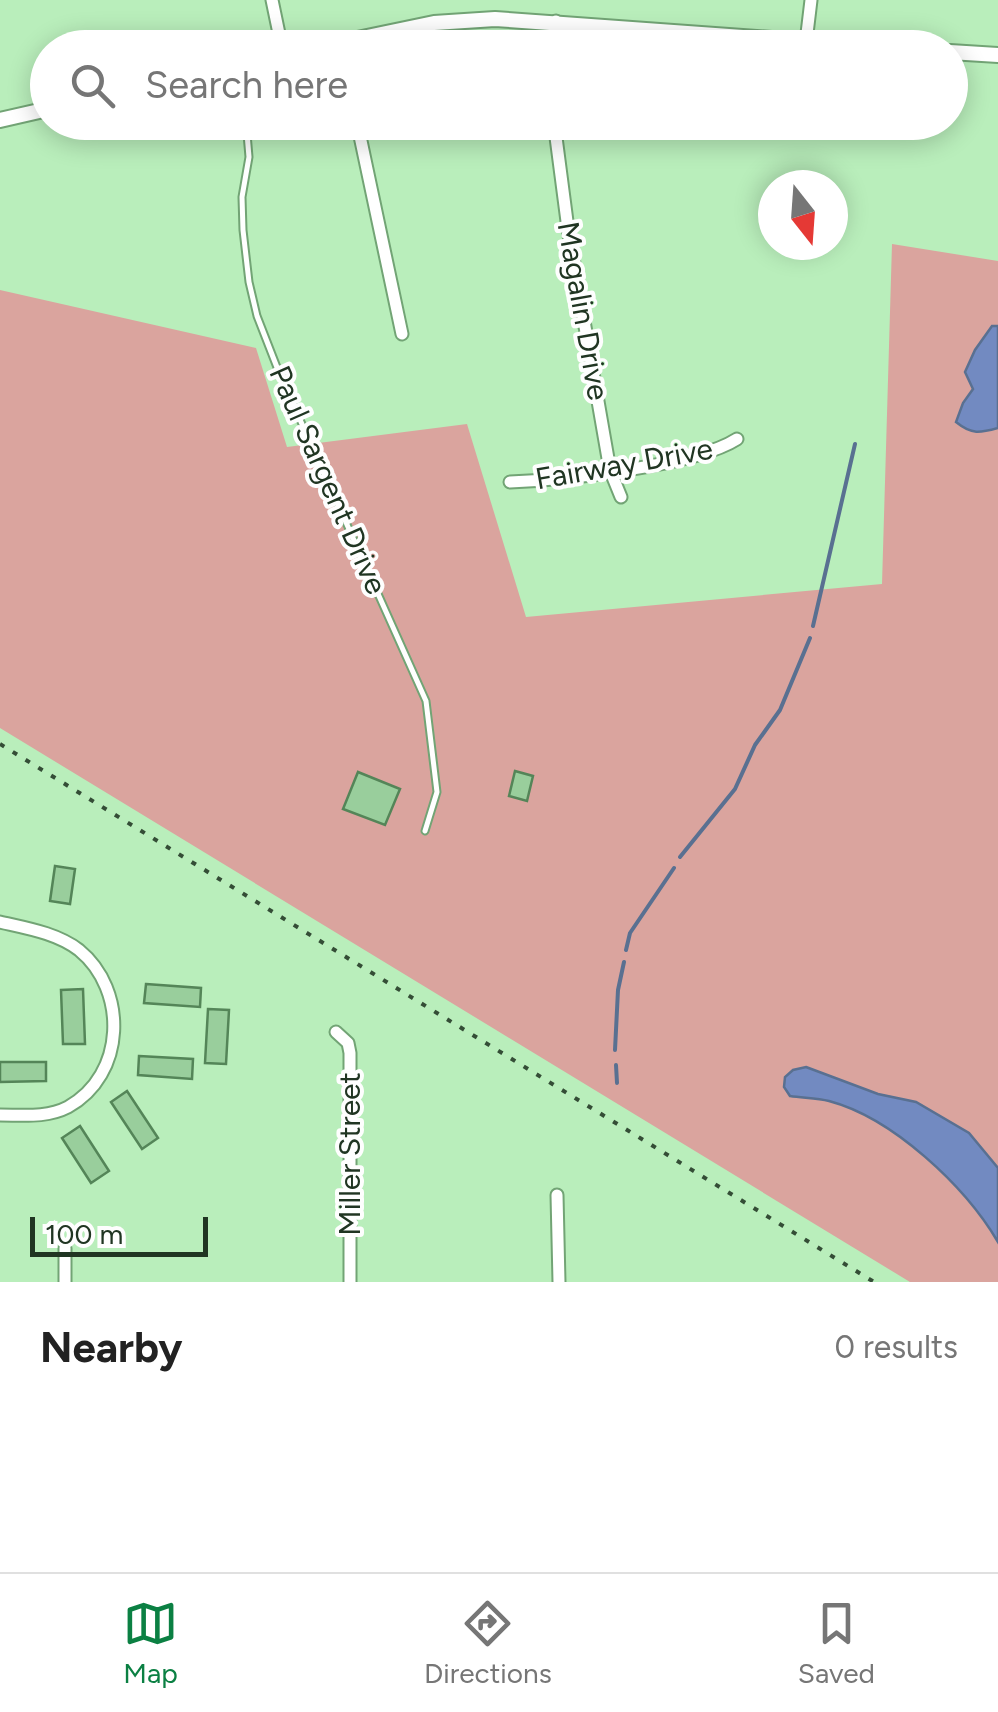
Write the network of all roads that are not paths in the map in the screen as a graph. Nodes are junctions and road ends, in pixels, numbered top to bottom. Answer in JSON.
{"nodes":[{"id":1,"x":272,"y":0,"type":"edge"},
{"id":2,"x":811,"y":0,"type":"edge"},
{"id":3,"x":556,"y":22,"type":"junction"},
{"id":4,"x":278,"y":30,"type":"edge"},
{"id":5,"x":400,"y":30,"type":"edge"},
{"id":6,"x":556,"y":30,"type":"edge"},
{"id":7,"x":656,"y":30,"type":"edge"},
{"id":8,"x":807,"y":30,"type":"edge"},
{"id":9,"x":968,"y":53,"type":"edge"},
{"id":10,"x":998,"y":55,"type":"edge"},
{"id":11,"x":30,"y":113,"type":"edge"},
{"id":12,"x":0,"y":120,"type":"edge"},
{"id":13,"x":247,"y":140,"type":"edge"},
{"id":14,"x":362,"y":140,"type":"edge"},
{"id":15,"x":556,"y":140,"type":"edge"},
{"id":16,"x":402,"y":334,"type":"dead end"},
{"id":17,"x":737,"y":439,"type":"dead end"},
{"id":18,"x":610,"y":470,"type":"junction"},
{"id":19,"x":510,"y":482,"type":"dead end"},
{"id":20,"x":621,"y":497,"type":"dead end"},
{"id":21,"x":425,"y":831,"type":"dead end"},
{"id":22,"x":0,"y":922,"type":"edge"},
{"id":23,"x":336,"y":1032,"type":"dead end"},
{"id":24,"x":0,"y":1115,"type":"edge"},
{"id":25,"x":558,"y":1195,"type":"dead end"},
{"id":26,"x":65,"y":1248,"type":"dead end"},
{"id":27,"x":65,"y":1282,"type":"edge"},
{"id":28,"x":350,"y":1282,"type":"edge"},
{"id":29,"x":559,"y":1282,"type":"edge"}],
"edges":[{"from":1,"to":4,"type":"street"},
{"from":2,"to":8,"type":"street"},
{"from":3,"to":5,"type":"street"},
{"from":3,"to":6,"type":"street"},
{"from":3,"to":7,"type":"street"},
{"from":9,"to":10,"type":"street"},
{"from":11,"to":12,"type":"street"},
{"from":13,"to":21,"type":"lane","name":"Paul Sargent Drive"},
{"from":14,"to":16,"type":"street"},
{"from":15,"to":18,"type":"street","name":"Magalin Drive"},
{"from":17,"to":18,"type":"street","name":"Fairway Drive"},
{"from":18,"to":19,"type":"street","name":"Fairway Drive"},
{"from":18,"to":20,"type":"street","name":"Magalin Drive"},
{"from":22,"to":24,"type":"street"},
{"from":23,"to":28,"type":"street","name":"Miller Street"},
{"from":25,"to":29,"type":"street"},
{"from":26,"to":27,"type":"street"}]}
